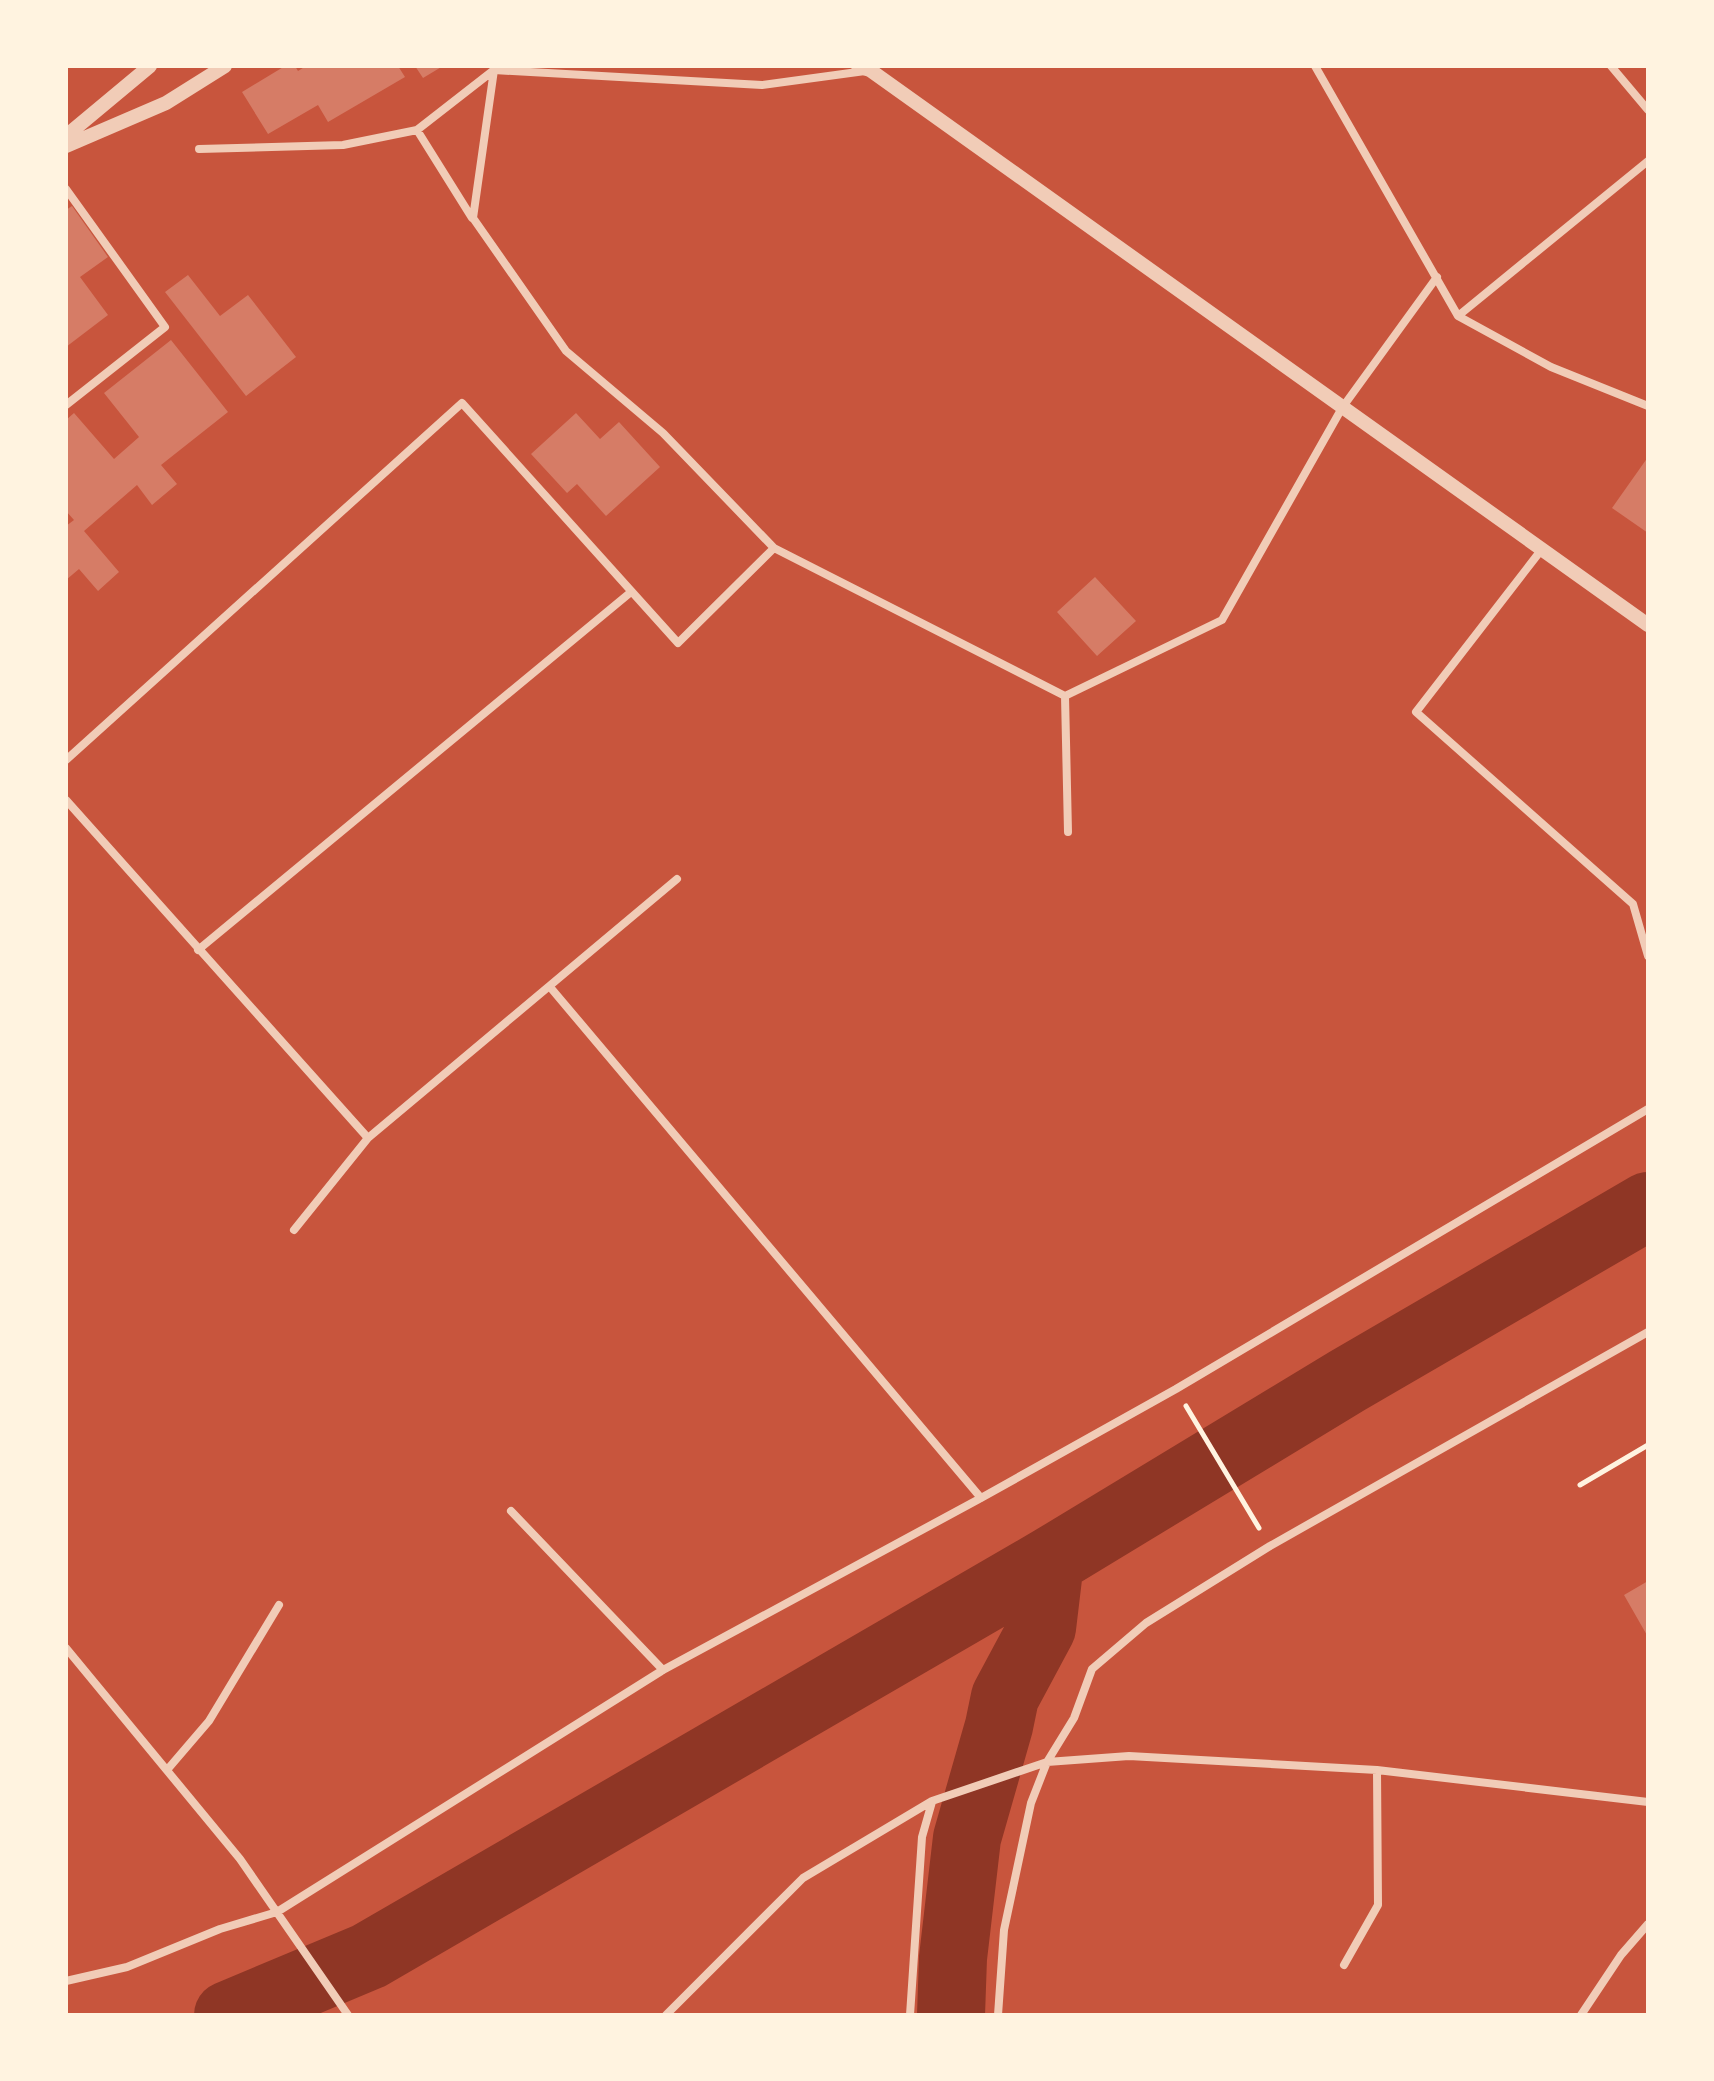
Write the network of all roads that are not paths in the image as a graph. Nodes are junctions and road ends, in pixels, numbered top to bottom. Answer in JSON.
{"nodes":[{"id":1,"x":150,"y":66,"type":"edge"},
{"id":2,"x":225,"y":66,"type":"edge"},
{"id":3,"x":1315,"y":66,"type":"edge"},
{"id":4,"x":1611,"y":66,"type":"edge"},
{"id":5,"x":865,"y":67,"type":"edge"},
{"id":6,"x":494,"y":70,"type":"junction"},
{"id":7,"x":1648,"y":110,"type":"edge"},
{"id":8,"x":417,"y":130,"type":"junction"},
{"id":9,"x":66,"y":136,"type":"edge"},
{"id":10,"x":66,"y":146,"type":"edge"},
{"id":11,"x":199,"y":149,"type":"dead end"},
{"id":12,"x":1648,"y":161,"type":"edge"},
{"id":13,"x":66,"y":189,"type":"edge"},
{"id":14,"x":473,"y":218,"type":"junction"},
{"id":15,"x":1437,"y":277,"type":"junction"},
{"id":16,"x":1458,"y":316,"type":"junction"},
{"id":17,"x":66,"y":405,"type":"edge"},
{"id":18,"x":1648,"y":406,"type":"edge"},
{"id":19,"x":1342,"y":408,"type":"junction"},
{"id":20,"x":774,"y":548,"type":"junction"},
{"id":21,"x":1542,"y":549,"type":"junction"},
{"id":22,"x":631,"y":592,"type":"junction"},
{"id":23,"x":1648,"y":625,"type":"edge"},
{"id":24,"x":1065,"y":696,"type":"junction"},
{"id":25,"x":66,"y":760,"type":"edge"},
{"id":26,"x":66,"y":800,"type":"edge"},
{"id":27,"x":1068,"y":832,"type":"dead end"},
{"id":28,"x":677,"y":879,"type":"dead end"},
{"id":29,"x":198,"y":950,"type":"junction"},
{"id":30,"x":1648,"y":956,"type":"edge"},
{"id":31,"x":550,"y":987,"type":"junction"},
{"id":32,"x":1648,"y":1109,"type":"edge"},
{"id":33,"x":368,"y":1138,"type":"junction"},
{"id":34,"x":294,"y":1230,"type":"dead end"},
{"id":35,"x":1648,"y":1332,"type":"edge"},
{"id":36,"x":981,"y":1498,"type":"junction"},
{"id":37,"x":511,"y":1511,"type":"dead end"},
{"id":38,"x":279,"y":1605,"type":"dead end"},
{"id":39,"x":66,"y":1648,"type":"edge"},
{"id":40,"x":663,"y":1670,"type":"junction"},
{"id":41,"x":1047,"y":1762,"type":"junction"},
{"id":42,"x":167,"y":1770,"type":"junction"},
{"id":43,"x":1377,"y":1770,"type":"junction"},
{"id":44,"x":932,"y":1801,"type":"junction"},
{"id":45,"x":1648,"y":1802,"type":"edge"},
{"id":46,"x":277,"y":1912,"type":"junction"},
{"id":47,"x":1648,"y":1924,"type":"edge"},
{"id":48,"x":1344,"y":1965,"type":"dead end"},
{"id":49,"x":66,"y":1981,"type":"edge"},
{"id":50,"x":667,"y":2014,"type":"edge"},
{"id":51,"x":348,"y":2015,"type":"edge"},
{"id":52,"x":910,"y":2015,"type":"edge"},
{"id":53,"x":998,"y":2015,"type":"edge"},
{"id":54,"x":1581,"y":2015,"type":"edge"}],
"edges":[{"from":1,"to":9,"type":"street"},
{"from":2,"to":10,"type":"street"},
{"from":3,"to":15,"type":"street"},
{"from":4,"to":7,"type":"street"},
{"from":5,"to":6,"type":"street"},
{"from":5,"to":19,"type":"street"},
{"from":6,"to":8,"type":"street"},
{"from":6,"to":14,"type":"street"},
{"from":8,"to":11,"type":"street"},
{"from":8,"to":14,"type":"street"},
{"from":12,"to":16,"type":"street"},
{"from":13,"to":17,"type":"street"},
{"from":14,"to":20,"type":"street"},
{"from":15,"to":16,"type":"street"},
{"from":15,"to":19,"type":"street"},
{"from":16,"to":18,"type":"street"},
{"from":19,"to":21,"type":"street"},
{"from":19,"to":24,"type":"street"},
{"from":20,"to":22,"type":"street"},
{"from":20,"to":24,"type":"street"},
{"from":21,"to":23,"type":"street"},
{"from":21,"to":30,"type":"street"},
{"from":22,"to":25,"type":"street"},
{"from":22,"to":29,"type":"street"},
{"from":24,"to":27,"type":"street"},
{"from":26,"to":29,"type":"street"},
{"from":28,"to":31,"type":"street"},
{"from":29,"to":33,"type":"street"},
{"from":31,"to":33,"type":"street"},
{"from":31,"to":36,"type":"street"},
{"from":32,"to":36,"type":"street"},
{"from":33,"to":34,"type":"street"},
{"from":35,"to":41,"type":"street"},
{"from":36,"to":40,"type":"street"},
{"from":37,"to":40,"type":"street"},
{"from":38,"to":42,"type":"street"},
{"from":39,"to":42,"type":"street"},
{"from":40,"to":46,"type":"street"},
{"from":41,"to":43,"type":"street"},
{"from":41,"to":44,"type":"street"},
{"from":41,"to":53,"type":"street"},
{"from":42,"to":46,"type":"street"},
{"from":43,"to":45,"type":"street"},
{"from":43,"to":48,"type":"street"},
{"from":44,"to":50,"type":"street"},
{"from":44,"to":52,"type":"street"},
{"from":46,"to":49,"type":"street"},
{"from":46,"to":51,"type":"street"},
{"from":47,"to":54,"type":"street"}]}
